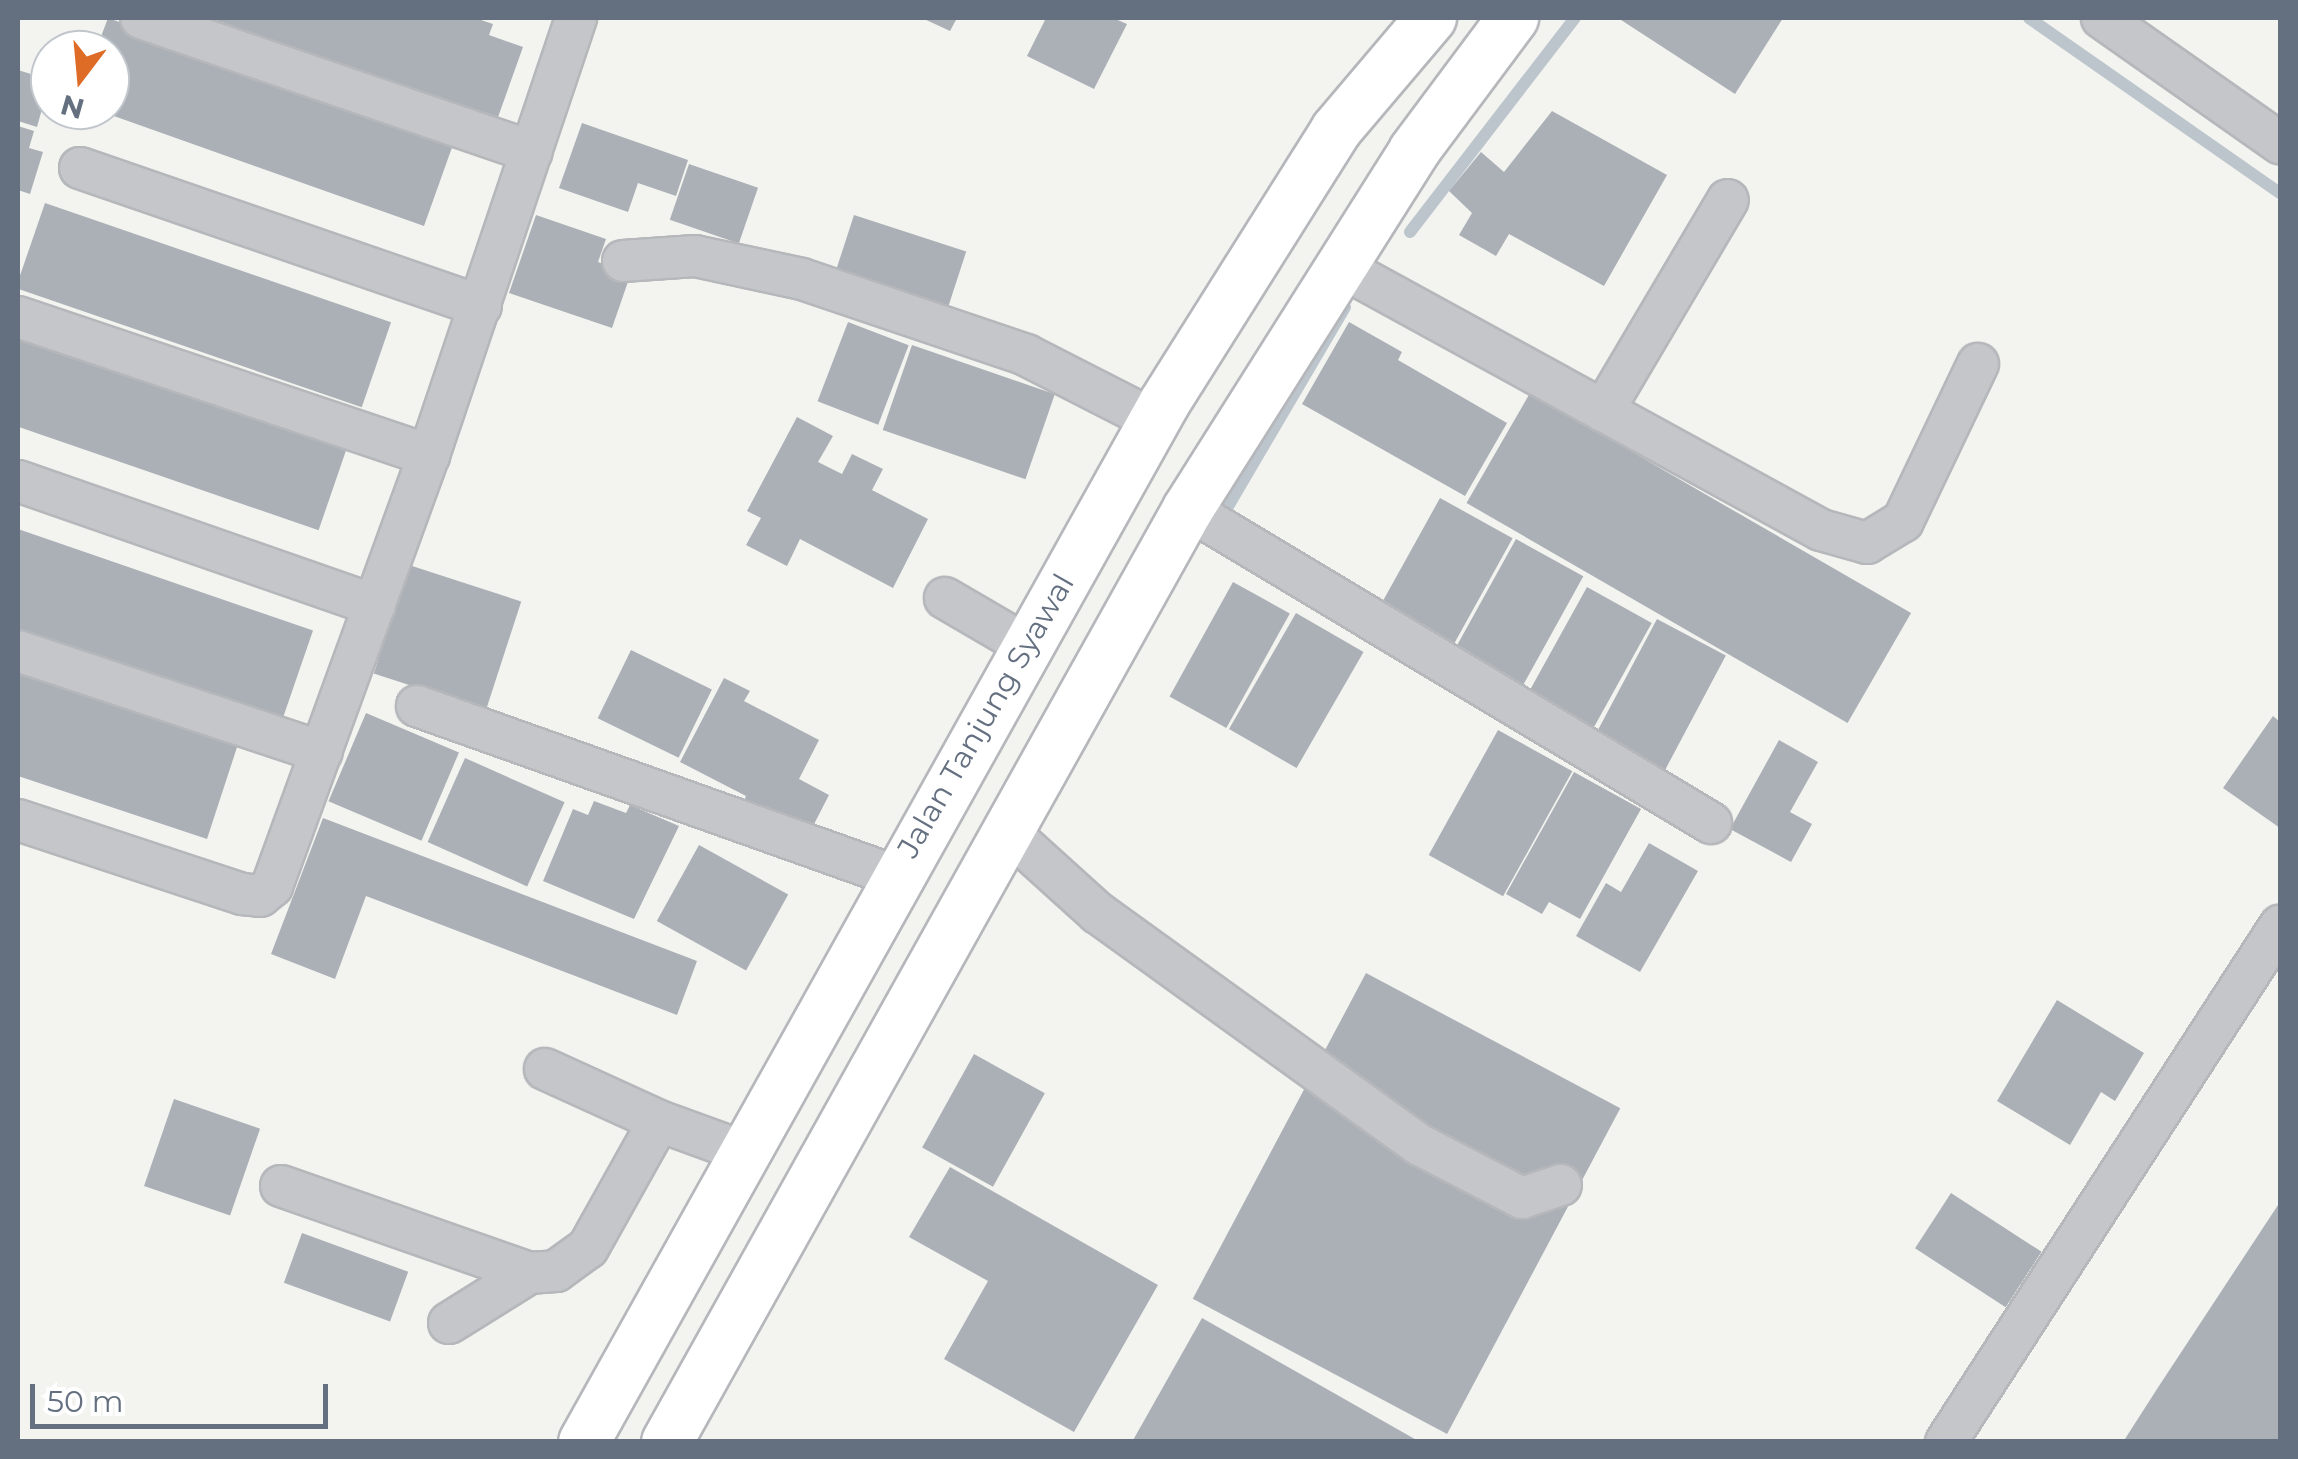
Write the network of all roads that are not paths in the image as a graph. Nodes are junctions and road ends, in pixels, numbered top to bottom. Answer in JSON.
{"nodes":[{"id":1,"x":142,"y":18,"type":"edge"},
{"id":2,"x":576,"y":18,"type":"edge"},
{"id":3,"x":1431,"y":18,"type":"edge"},
{"id":4,"x":1514,"y":18,"type":"edge"},
{"id":5,"x":2105,"y":18,"type":"edge"},
{"id":6,"x":2280,"y":143,"type":"edge"},
{"id":7,"x":532,"y":152,"type":"junction"},
{"id":8,"x":80,"y":168,"type":"dead end"},
{"id":9,"x":1728,"y":200,"type":"dead end"},
{"id":10,"x":623,"y":261,"type":"dead end"},
{"id":11,"x":1341,"y":267,"type":"junction"},
{"id":12,"x":481,"y":306,"type":"junction"},
{"id":13,"x":18,"y":317,"type":"edge"},
{"id":14,"x":1978,"y":364,"type":"dead end"},
{"id":15,"x":1602,"y":411,"type":"junction"},
{"id":16,"x":1154,"y":421,"type":"junction"},
{"id":17,"x":429,"y":454,"type":"junction"},
{"id":18,"x":18,"y":481,"type":"edge"},
{"id":19,"x":1188,"y":509,"type":"junction"},
{"id":20,"x":945,"y":598,"type":"dead end"},
{"id":21,"x":375,"y":604,"type":"junction"},
{"id":22,"x":1026,"y":646,"type":"junction"},
{"id":23,"x":18,"y":651,"type":"edge"},
{"id":24,"x":416,"y":706,"type":"dead end"},
{"id":25,"x":322,"y":752,"type":"junction"},
{"id":26,"x":18,"y":820,"type":"edge"},
{"id":27,"x":1711,"y":823,"type":"dead end"},
{"id":28,"x":1006,"y":830,"type":"junction"},
{"id":29,"x":895,"y":876,"type":"junction"},
{"id":30,"x":2280,"y":926,"type":"edge"},
{"id":31,"x":545,"y":1068,"type":"dead end"},
{"id":32,"x":659,"y":1121,"type":"junction"},
{"id":33,"x":744,"y":1152,"type":"junction"},
{"id":34,"x":281,"y":1186,"type":"dead end"},
{"id":35,"x":1560,"y":1186,"type":"dead end"},
{"id":36,"x":529,"y":1272,"type":"junction"},
{"id":37,"x":450,"y":1322,"type":"dead end"},
{"id":38,"x":584,"y":1442,"type":"edge"},
{"id":39,"x":667,"y":1442,"type":"edge"},
{"id":40,"x":1946,"y":1442,"type":"edge"}],
"edges":[{"from":1,"to":7,"type":"street"},
{"from":2,"to":7,"type":"street"},
{"from":3,"to":16,"type":"main road","name":"Jalan Tanjung Syawal"},
{"from":4,"to":11,"type":"main road"},
{"from":5,"to":6,"type":"street"},
{"from":7,"to":12,"type":"street"},
{"from":8,"to":12,"type":"street"},
{"from":9,"to":15,"type":"street"},
{"from":10,"to":16,"type":"street"},
{"from":11,"to":15,"type":"street"},
{"from":11,"to":19,"type":"main road"},
{"from":12,"to":17,"type":"street"},
{"from":13,"to":17,"type":"street"},
{"from":14,"to":15,"type":"street"},
{"from":16,"to":22,"type":"main road","name":"Jalan Tanjung Syawal"},
{"from":17,"to":21,"type":"street"},
{"from":18,"to":21,"type":"street"},
{"from":19,"to":27,"type":"street"},
{"from":19,"to":28,"type":"main road"},
{"from":20,"to":22,"type":"street"},
{"from":21,"to":25,"type":"street"},
{"from":22,"to":29,"type":"main road","name":"Jalan Tanjung Syawal"},
{"from":23,"to":25,"type":"street"},
{"from":24,"to":29,"type":"street"},
{"from":25,"to":26,"type":"street"},
{"from":28,"to":35,"type":"street"},
{"from":28,"to":39,"type":"main road"},
{"from":29,"to":33,"type":"main road","name":"Jalan Tanjung Syawal"},
{"from":30,"to":40,"type":"street"},
{"from":31,"to":32,"type":"street"},
{"from":32,"to":33,"type":"street"},
{"from":32,"to":36,"type":"street"},
{"from":33,"to":38,"type":"main road","name":"Jalan Tanjung Syawal"},
{"from":34,"to":36,"type":"street"},
{"from":36,"to":37,"type":"street"}]}
